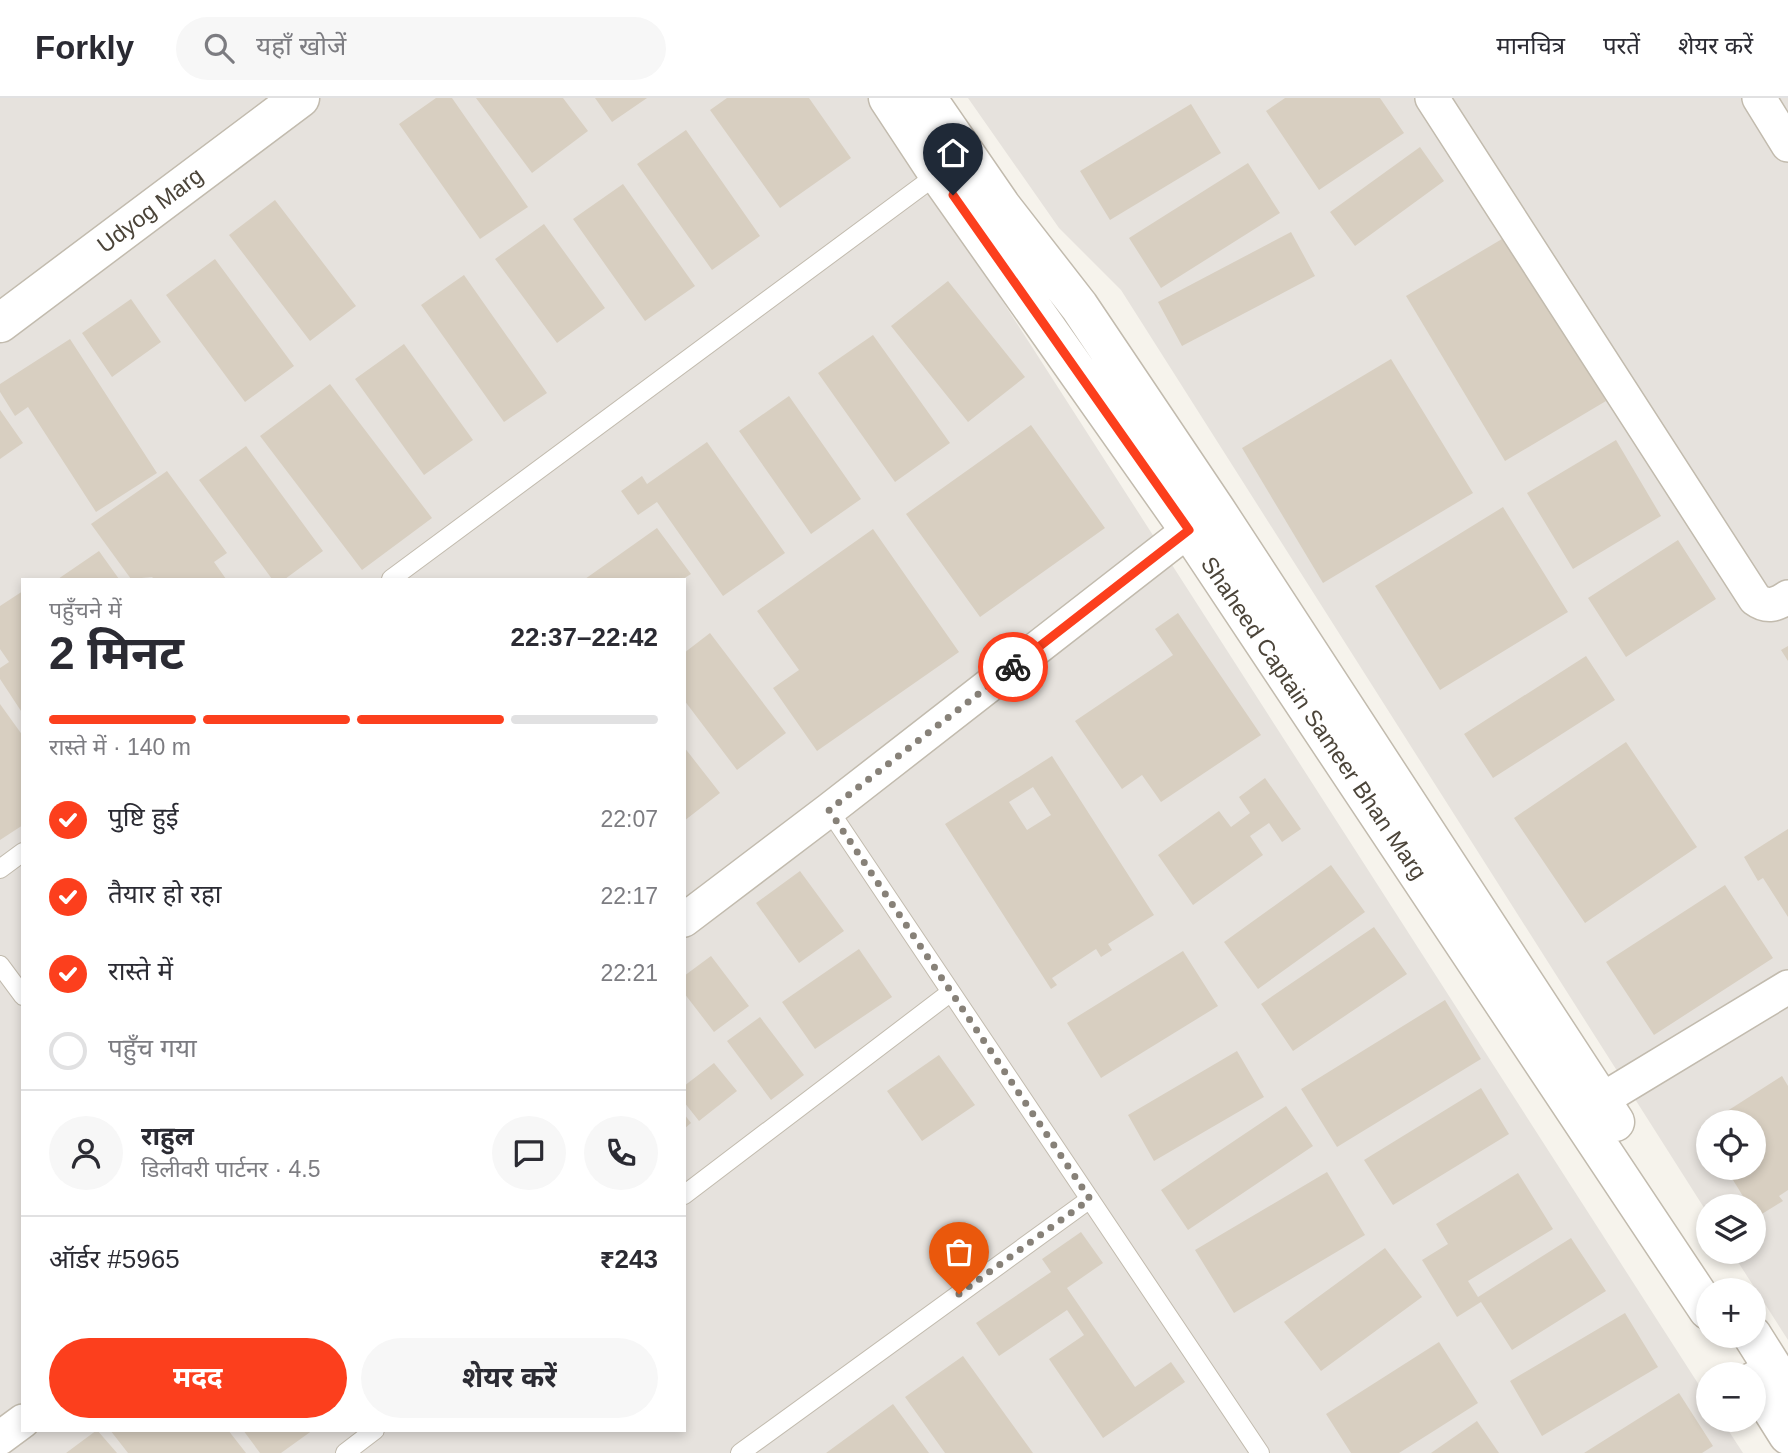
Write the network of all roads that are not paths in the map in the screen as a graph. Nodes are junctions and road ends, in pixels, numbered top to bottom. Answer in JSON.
{"nodes":[{"id":1,"x":300,"y":98,"type":"edge"},
{"id":2,"x":888,"y":98,"type":"edge"},
{"id":3,"x":927,"y":98,"type":"edge"},
{"id":4,"x":1432,"y":98,"type":"edge"},
{"id":5,"x":1759,"y":98,"type":"edge"},
{"id":6,"x":1785,"y":135,"type":"edge"},
{"id":7,"x":952,"y":164,"type":"junction"},
{"id":8,"x":0,"y":323,"type":"edge"},
{"id":9,"x":1203,"y":520,"type":"junction"},
{"id":10,"x":392,"y":578,"type":"edge"},
{"id":11,"x":1788,"y":597,"type":"edge"},
{"id":12,"x":829,"y":810,"type":"junction"},
{"id":13,"x":21,"y":853,"type":"edge"},
{"id":14,"x":0,"y":869,"type":"edge"},
{"id":15,"x":686,"y":918,"type":"edge"},
{"id":16,"x":0,"y":965,"type":"edge"},
{"id":17,"x":1788,"y":986,"type":"edge"},
{"id":18,"x":951,"y":992,"type":"junction"},
{"id":19,"x":21,"y":993,"type":"edge"},
{"id":20,"x":1589,"y":1107,"type":"junction"},
{"id":21,"x":686,"y":1193,"type":"edge"},
{"id":22,"x":1090,"y":1199,"type":"junction"},
{"id":23,"x":1715,"y":1278,"type":"edge"},
{"id":24,"x":1696,"y":1290,"type":"edge"},
{"id":25,"x":1760,"y":1348,"type":"edge"},
{"id":26,"x":1788,"y":1392,"type":"edge"},
{"id":27,"x":1766,"y":1400,"type":"edge"},
{"id":28,"x":21,"y":1422,"type":"edge"},
{"id":29,"x":372,"y":1432,"type":"edge"},
{"id":30,"x":1788,"y":1435,"type":"edge"},
{"id":31,"x":0,"y":1438,"type":"edge"},
{"id":32,"x":345,"y":1453,"type":"edge"},
{"id":33,"x":740,"y":1453,"type":"edge"},
{"id":34,"x":1260,"y":1453,"type":"edge"}],
"edges":[{"from":1,"to":8,"type":"street","name":"Udyog Marg"},
{"from":2,"to":7,"type":"street","name":"Shaheed Captain Sameer Bhan Marg"},
{"from":3,"to":7,"type":"street","name":"Shaheed Captain Sameer Bhan Marg"},
{"from":4,"to":11,"type":"street"},
{"from":5,"to":6,"type":"street"},
{"from":7,"to":9,"type":"street","name":"Shaheed Captain Sameer Bhan Marg"},
{"from":7,"to":10,"type":"lane"},
{"from":9,"to":12,"type":"street"},
{"from":9,"to":20,"type":"street","name":"Shaheed Captain Sameer Bhan Marg"},
{"from":12,"to":15,"type":"street"},
{"from":12,"to":18,"type":"lane"},
{"from":13,"to":14,"type":"lane"},
{"from":16,"to":19,"type":"lane"},
{"from":17,"to":20,"type":"street"},
{"from":18,"to":21,"type":"lane"},
{"from":18,"to":22,"type":"lane"},
{"from":20,"to":23,"type":"street","name":"Shaheed Captain Sameer Bhan Marg"},
{"from":20,"to":24,"type":"street","name":"Shaheed Captain Sameer Bhan Marg"},
{"from":22,"to":33,"type":"lane"},
{"from":22,"to":34,"type":"lane"},
{"from":25,"to":26,"type":"street"},
{"from":27,"to":30,"type":"street"},
{"from":28,"to":31,"type":"street"},
{"from":29,"to":32,"type":"lane"}]}
